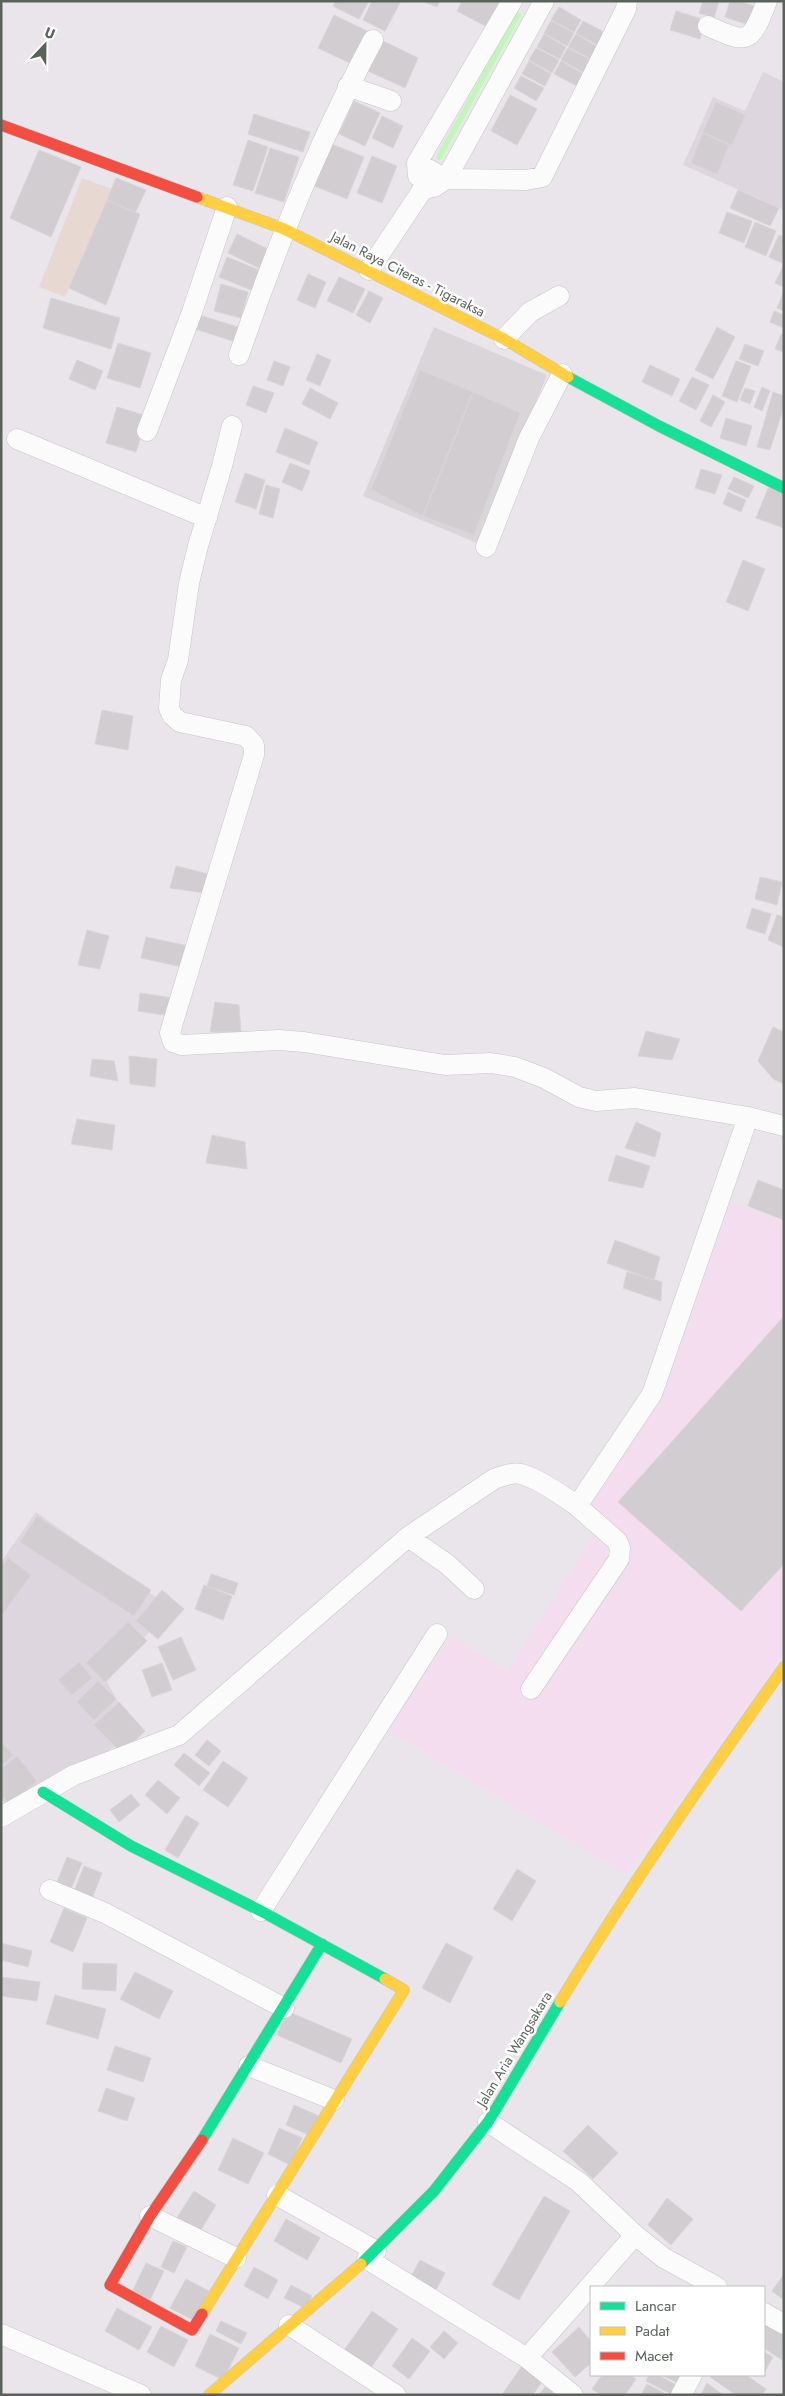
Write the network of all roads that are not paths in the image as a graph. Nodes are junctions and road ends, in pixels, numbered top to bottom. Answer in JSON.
{"nodes":[{"id":1,"x":512,"y":1,"type":"edge"},
{"id":2,"x":626,"y":1,"type":"edge"},
{"id":3,"x":767,"y":1,"type":"edge"},
{"id":4,"x":539,"y":3,"type":"edge"},
{"id":5,"x":708,"y":26,"type":"dead end"},
{"id":6,"x":373,"y":40,"type":"dead end"},
{"id":7,"x":348,"y":86,"type":"junction"},
{"id":8,"x":391,"y":101,"type":"dead end"},
{"id":9,"x":1,"y":125,"type":"edge"},
{"id":10,"x":417,"y":163,"type":"junction"},
{"id":11,"x":446,"y":179,"type":"junction"},
{"id":12,"x":423,"y":189,"type":"junction"},
{"id":13,"x":227,"y":207,"type":"junction"},
{"id":14,"x":284,"y":229,"type":"junction"},
{"id":15,"x":369,"y":270,"type":"junction"},
{"id":16,"x":558,"y":296,"type":"dead end"},
{"id":17,"x":504,"y":339,"type":"junction"},
{"id":18,"x":238,"y":355,"type":"dead end"},
{"id":19,"x":562,"y":374,"type":"junction"},
{"id":20,"x":232,"y":426,"type":"dead end"},
{"id":21,"x":147,"y":431,"type":"dead end"},
{"id":22,"x":17,"y":439,"type":"dead end"},
{"id":23,"x":784,"y":488,"type":"edge"},
{"id":24,"x":207,"y":518,"type":"junction"},
{"id":25,"x":486,"y":547,"type":"dead end"},
{"id":26,"x":748,"y":1117,"type":"junction"},
{"id":27,"x":784,"y":1126,"type":"edge"},
{"id":28,"x":577,"y":1506,"type":"junction"},
{"id":29,"x":408,"y":1537,"type":"junction"},
{"id":30,"x":474,"y":1589,"type":"dead end"},
{"id":31,"x":438,"y":1634,"type":"dead end"},
{"id":32,"x":784,"y":1667,"type":"edge"},
{"id":33,"x":530,"y":1689,"type":"dead end"},
{"id":34,"x":43,"y":1792,"type":"junction"},
{"id":35,"x":1,"y":1817,"type":"edge"},
{"id":36,"x":50,"y":1890,"type":"dead end"},
{"id":37,"x":261,"y":1911,"type":"junction"},
{"id":38,"x":322,"y":1944,"type":"junction"},
{"id":39,"x":284,"y":2008,"type":"junction"},
{"id":40,"x":249,"y":2066,"type":"junction"},
{"id":41,"x":334,"y":2100,"type":"junction"},
{"id":42,"x":488,"y":2122,"type":"junction"},
{"id":43,"x":277,"y":2194,"type":"junction"},
{"id":44,"x":150,"y":2216,"type":"junction"},
{"id":45,"x":635,"y":2235,"type":"junction"},
{"id":46,"x":372,"y":2255,"type":"junction"},
{"id":47,"x":236,"y":2258,"type":"junction"},
{"id":48,"x":591,"y":2286,"type":"edge"},
{"id":49,"x":715,"y":2286,"type":"edge"},
{"id":50,"x":590,"y":2287,"type":"edge"},
{"id":51,"x":765,"y":2314,"type":"edge"},
{"id":52,"x":784,"y":2324,"type":"edge"},
{"id":53,"x":289,"y":2325,"type":"junction"},
{"id":54,"x":1,"y":2334,"type":"edge"},
{"id":55,"x":528,"y":2358,"type":"junction"},
{"id":56,"x":691,"y":2376,"type":"edge"},
{"id":57,"x":141,"y":2395,"type":"edge"},
{"id":58,"x":210,"y":2395,"type":"edge"},
{"id":59,"x":396,"y":2395,"type":"edge"},
{"id":60,"x":573,"y":2395,"type":"edge"},
{"id":61,"x":681,"y":2395,"type":"edge"}],
"edges":[{"from":1,"to":10,"type":"street"},
{"from":2,"to":11,"type":"street"},
{"from":3,"to":5,"type":"street"},
{"from":4,"to":11,"type":"street"},
{"from":6,"to":7,"type":"street"},
{"from":7,"to":8,"type":"street"},
{"from":7,"to":14,"type":"street"},
{"from":9,"to":13,"type":"street","name":"Jalan Raya Citeras - Tigaraksa"},
{"from":10,"to":11,"type":"street"},
{"from":10,"to":12,"type":"street"},
{"from":11,"to":12,"type":"street"},
{"from":12,"to":15,"type":"street"},
{"from":13,"to":14,"type":"street","name":"Jalan Raya Citeras - Tigaraksa"},
{"from":13,"to":21,"type":"street"},
{"from":14,"to":15,"type":"street","name":"Jalan Raya Citeras - Tigaraksa"},
{"from":14,"to":18,"type":"street"},
{"from":15,"to":17,"type":"street","name":"Jalan Raya Citeras - Tigaraksa"},
{"from":16,"to":17,"type":"street"},
{"from":17,"to":19,"type":"street","name":"Jalan Raya Citeras - Tigaraksa"},
{"from":19,"to":23,"type":"street","name":"Jalan Raya Citeras - Tigaraksa"},
{"from":19,"to":25,"type":"street"},
{"from":20,"to":24,"type":"street"},
{"from":22,"to":24,"type":"street"},
{"from":24,"to":26,"type":"street"},
{"from":26,"to":27,"type":"street"},
{"from":26,"to":28,"type":"street"},
{"from":28,"to":29,"type":"street"},
{"from":28,"to":33,"type":"street"},
{"from":29,"to":30,"type":"street"},
{"from":29,"to":34,"type":"street"},
{"from":31,"to":37,"type":"street"},
{"from":32,"to":42,"type":"street","name":"Jalan Aria Wangsakara"},
{"from":34,"to":35,"type":"street"},
{"from":34,"to":37,"type":"street"},
{"from":36,"to":39,"type":"street"},
{"from":37,"to":38,"type":"street"},
{"from":38,"to":39,"type":"street"},
{"from":38,"to":41,"type":"street"},
{"from":39,"to":40,"type":"street"},
{"from":40,"to":41,"type":"street"},
{"from":40,"to":44,"type":"street"},
{"from":41,"to":43,"type":"street"},
{"from":42,"to":45,"type":"street"},
{"from":42,"to":46,"type":"street","name":"Jalan Aria Wangsakara"},
{"from":43,"to":46,"type":"street"},
{"from":43,"to":47,"type":"street"},
{"from":44,"to":47,"type":"street"},
{"from":44,"to":47,"type":"street"},
{"from":45,"to":48,"type":"street"},
{"from":45,"to":49,"type":"street"},
{"from":46,"to":53,"type":"street","name":"Jalan Aria Wangsakara"},
{"from":46,"to":55,"type":"street"},
{"from":50,"to":55,"type":"street"},
{"from":51,"to":52,"type":"street"},
{"from":53,"to":58,"type":"street","name":"Jalan Aria Wangsakara"},
{"from":53,"to":59,"type":"street"},
{"from":54,"to":57,"type":"street"},
{"from":55,"to":60,"type":"street"},
{"from":56,"to":61,"type":"street"}]}
